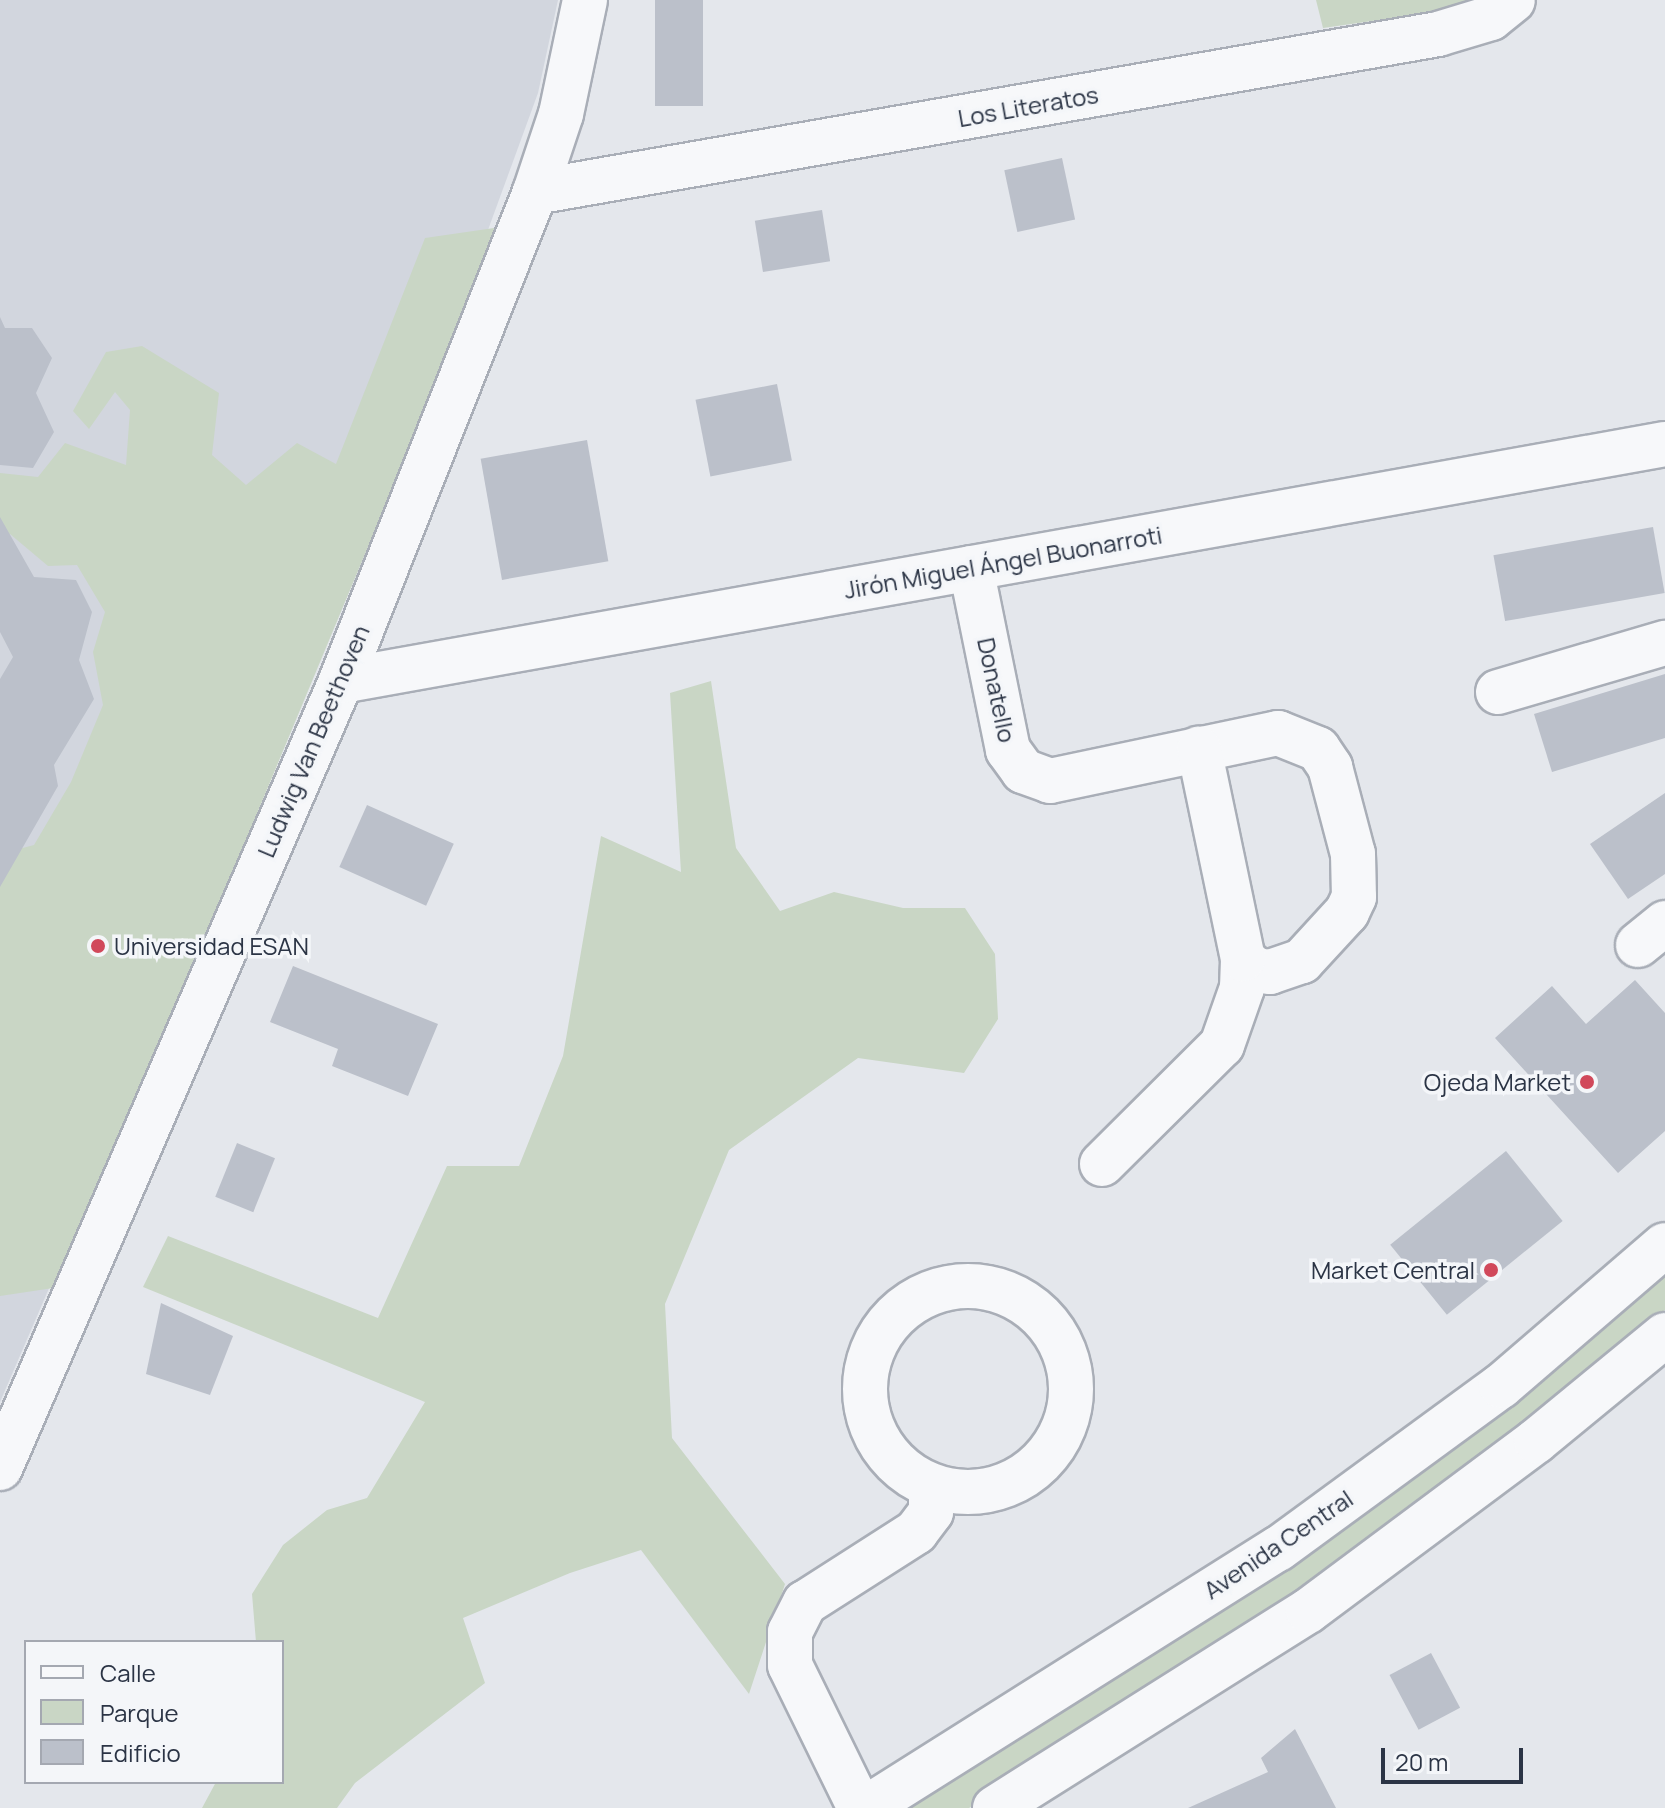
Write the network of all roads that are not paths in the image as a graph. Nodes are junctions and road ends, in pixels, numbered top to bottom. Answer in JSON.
{"nodes":[{"id":1,"x":585,"y":0,"type":"edge"},
{"id":2,"x":1513,"y":0,"type":"edge"},
{"id":3,"x":535,"y":192,"type":"junction"},
{"id":4,"x":1665,"y":444,"type":"edge"},
{"id":5,"x":971,"y":568,"type":"junction"},
{"id":6,"x":1665,"y":643,"type":"edge"},
{"id":7,"x":341,"y":681,"type":"junction"},
{"id":8,"x":1498,"y":692,"type":"dead end"},
{"id":9,"x":1199,"y":749,"type":"junction"},
{"id":10,"x":1243,"y":959,"type":"junction"},
{"id":11,"x":1102,"y":1164,"type":"dead end"},
{"id":12,"x":1665,"y":1245,"type":"edge"},
{"id":13,"x":1665,"y":1335,"type":"edge"},
{"id":14,"x":0,"y":1468,"type":"edge"},
{"id":15,"x":931,"y":1487,"type":"junction"},
{"id":16,"x":863,"y":1808,"type":"edge"},
{"id":17,"x":995,"y":1808,"type":"edge"}],
"edges":[{"from":1,"to":3,"type":"street","name":"Ludwig Van Beethoven"},
{"from":2,"to":3,"type":"street","name":"Los Literatos"},
{"from":3,"to":7,"type":"street","name":"Ludwig Van Beethoven"},
{"from":4,"to":5,"type":"street","name":"Jirón Miguel Ángel Buonarroti"},
{"from":5,"to":7,"type":"street","name":"Jirón Miguel Ángel Buonarroti"},
{"from":5,"to":9,"type":"street","name":"Donatello"},
{"from":6,"to":8,"type":"street"},
{"from":7,"to":14,"type":"street","name":"Ludwig Van Beethoven"},
{"from":9,"to":10,"type":"street"},
{"from":9,"to":10,"type":"street","name":"Donatello"},
{"from":10,"to":11,"type":"street"},
{"from":12,"to":16,"type":"street","name":"Avenida Central"},
{"from":13,"to":17,"type":"street"},
{"from":15,"to":15,"type":"street"},
{"from":15,"to":16,"type":"street"}]}
